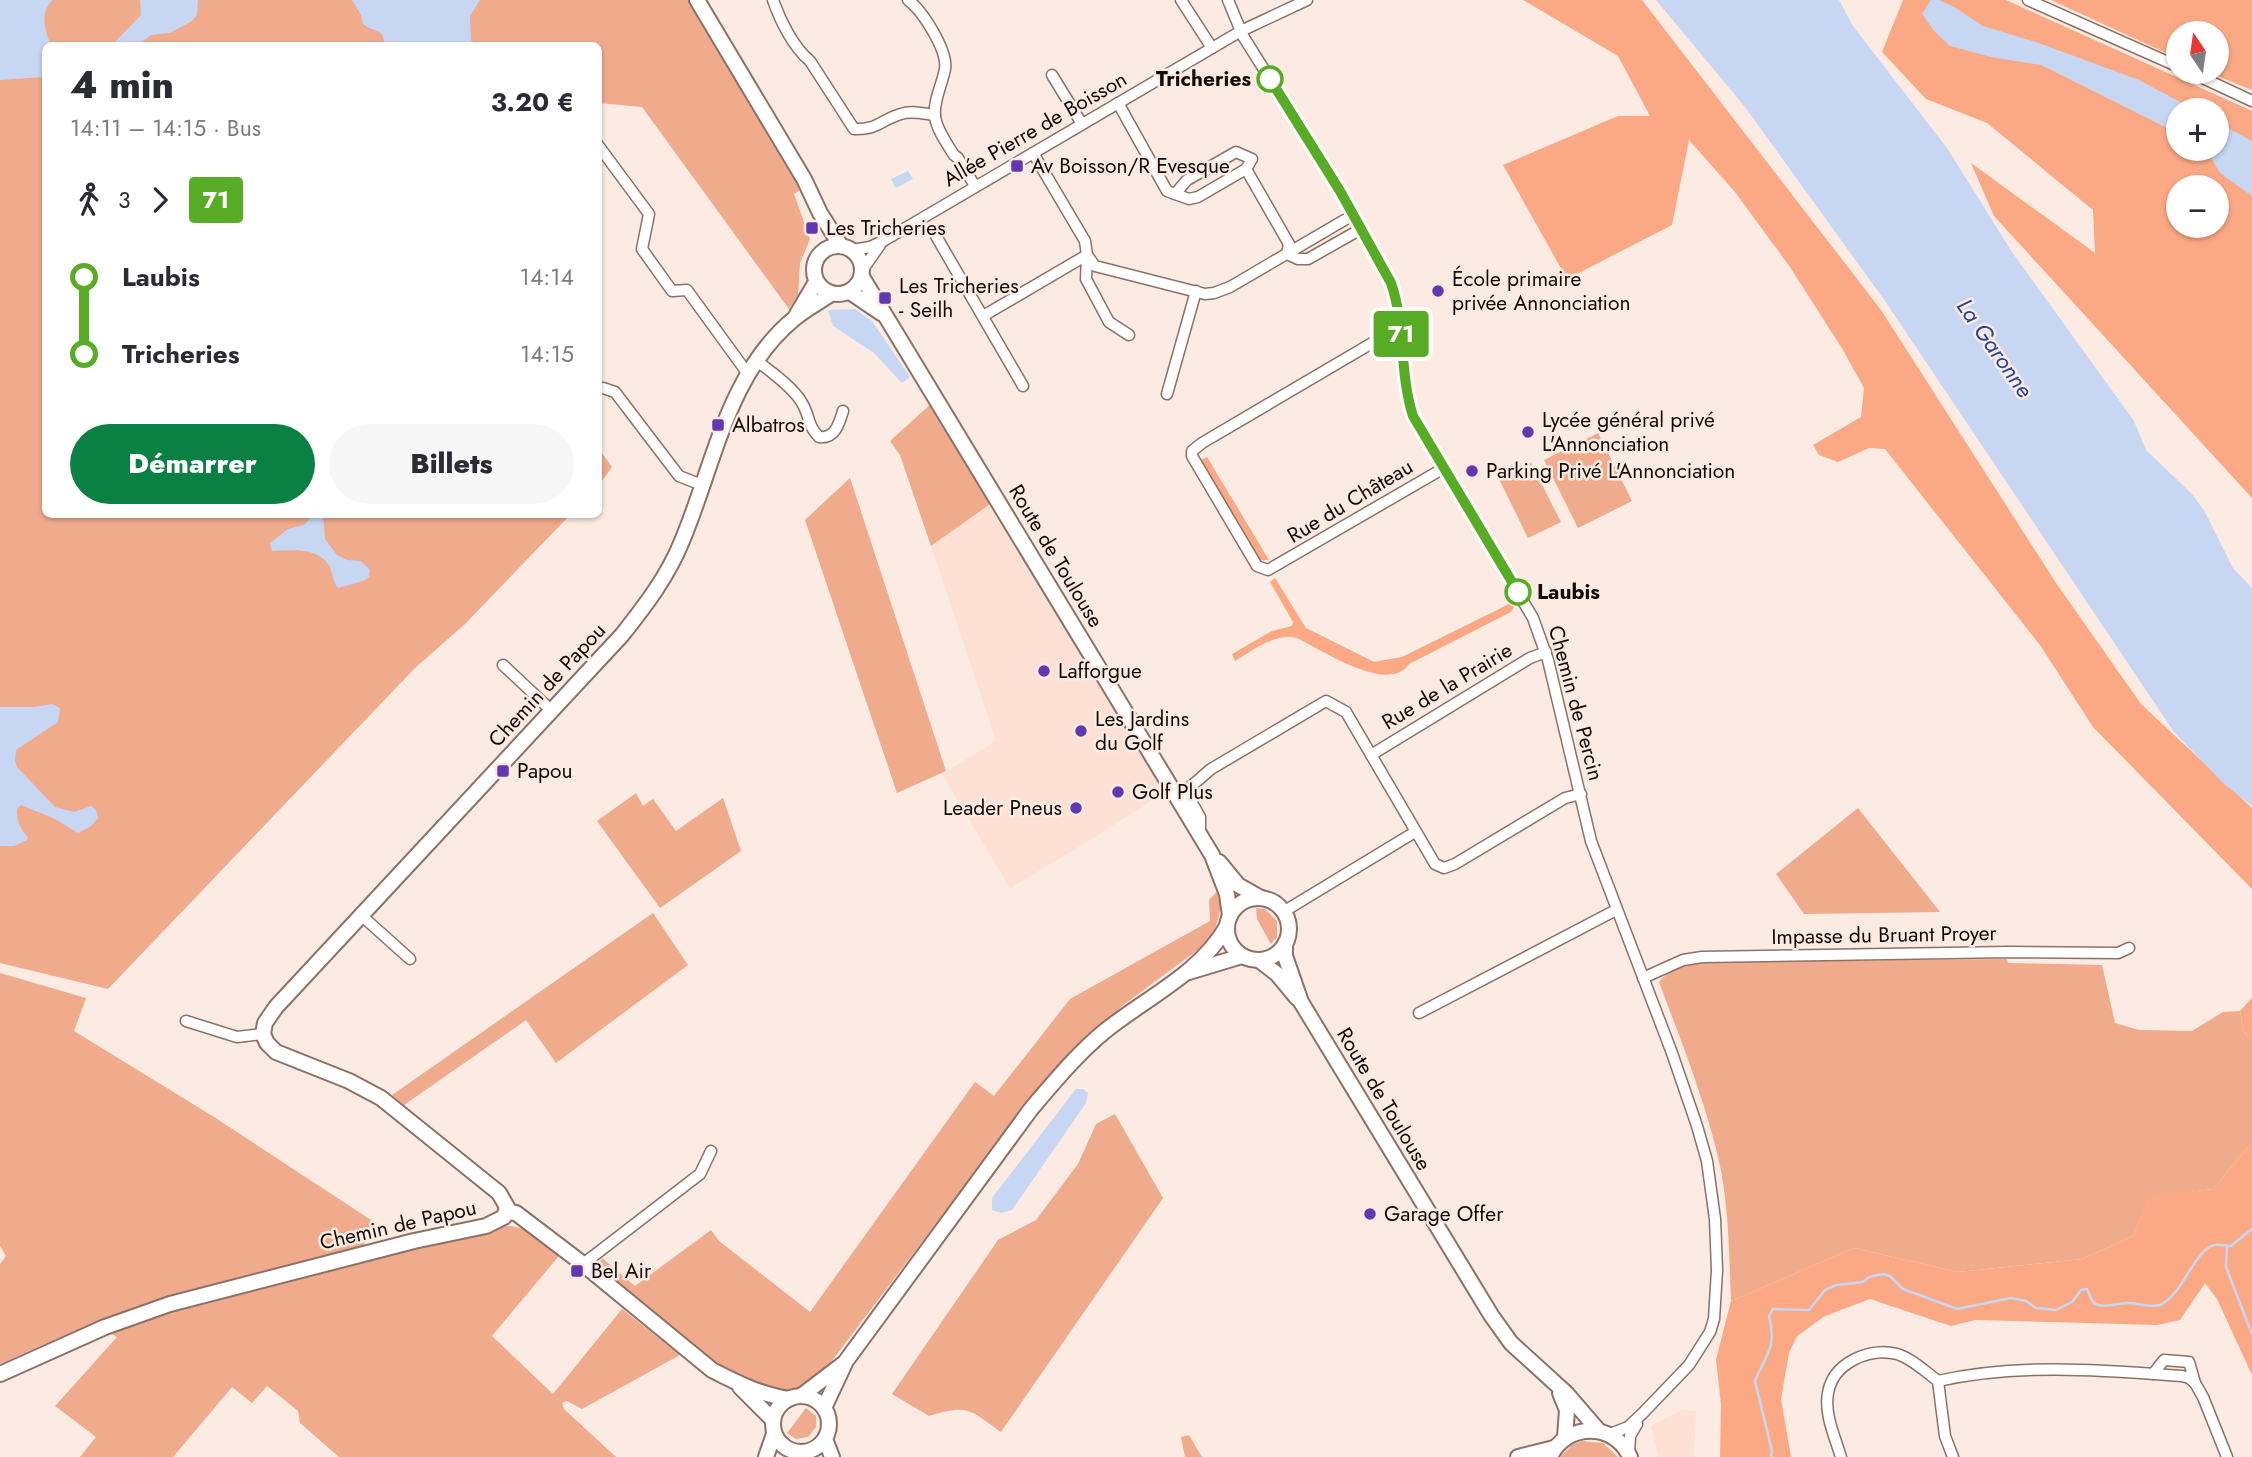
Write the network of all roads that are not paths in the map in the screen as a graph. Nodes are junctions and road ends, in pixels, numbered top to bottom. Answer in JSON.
{"nodes":[{"id":1,"x":697,"y":0,"type":"edge"},
{"id":2,"x":773,"y":0,"type":"edge"},
{"id":3,"x":908,"y":0,"type":"edge"},
{"id":4,"x":1181,"y":0,"type":"edge"},
{"id":5,"x":1228,"y":0,"type":"edge"},
{"id":6,"x":1307,"y":0,"type":"edge"},
{"id":7,"x":2028,"y":0,"type":"edge"},
{"id":8,"x":1241,"y":31,"type":"junction"},
{"id":9,"x":1212,"y":48,"type":"junction"},
{"id":10,"x":2166,"y":61,"type":"edge"},
{"id":11,"x":1052,"y":75,"type":"dead end"},
{"id":12,"x":2216,"y":84,"type":"edge"},
{"id":13,"x":2252,"y":101,"type":"edge"},
{"id":14,"x":1118,"y":103,"type":"junction"},
{"id":15,"x":935,"y":115,"type":"junction"},
{"id":16,"x":1082,"y":124,"type":"junction"},
{"id":17,"x":602,"y":150,"type":"edge"},
{"id":18,"x":1033,"y":153,"type":"junction"},
{"id":19,"x":1246,"y":169,"type":"junction"},
{"id":20,"x":975,"y":186,"type":"junction"},
{"id":21,"x":1175,"y":194,"type":"junction"},
{"id":22,"x":820,"y":213,"type":"junction"},
{"id":23,"x":1353,"y":215,"type":"junction"},
{"id":24,"x":1361,"y":229,"type":"junction"},
{"id":25,"x":936,"y":236,"type":"dead end"},
{"id":26,"x":885,"y":240,"type":"junction"},
{"id":27,"x":846,"y":248,"type":"junction"},
{"id":28,"x":820,"y":254,"type":"junction"},
{"id":29,"x":1287,"y":254,"type":"junction"},
{"id":30,"x":1087,"y":255,"type":"junction"},
{"id":31,"x":863,"y":273,"type":"junction"},
{"id":32,"x":816,"y":282,"type":"junction"},
{"id":33,"x":1196,"y":291,"type":"junction"},
{"id":34,"x":850,"y":292,"type":"junction"},
{"id":35,"x":831,"y":294,"type":"junction"},
{"id":36,"x":885,"y":316,"type":"junction"},
{"id":37,"x":983,"y":316,"type":"junction"},
{"id":38,"x":794,"y":318,"type":"junction"},
{"id":39,"x":1400,"y":332,"type":"junction"},
{"id":40,"x":1129,"y":335,"type":"dead end"},
{"id":41,"x":757,"y":361,"type":"junction"},
{"id":42,"x":748,"y":374,"type":"junction"},
{"id":43,"x":1023,"y":386,"type":"dead end"},
{"id":44,"x":603,"y":388,"type":"dead end"},
{"id":45,"x":1167,"y":394,"type":"dead end"},
{"id":46,"x":843,"y":411,"type":"dead end"},
{"id":47,"x":1444,"y":468,"type":"junction"},
{"id":48,"x":702,"y":485,"type":"junction"},
{"id":49,"x":1546,"y":652,"type":"junction"},
{"id":50,"x":503,"y":665,"type":"dead end"},
{"id":51,"x":552,"y":711,"type":"junction"},
{"id":52,"x":1370,"y":755,"type":"junction"},
{"id":53,"x":1581,"y":794,"type":"junction"},
{"id":54,"x":1415,"y":832,"type":"junction"},
{"id":55,"x":1200,"y":834,"type":"junction"},
{"id":56,"x":1212,"y":855,"type":"junction"},
{"id":57,"x":1262,"y":899,"type":"junction"},
{"id":58,"x":1616,"y":910,"type":"junction"},
{"id":59,"x":1283,"y":912,"type":"junction"},
{"id":60,"x":362,"y":916,"type":"junction"},
{"id":61,"x":1228,"y":921,"type":"junction"},
{"id":62,"x":1284,"y":944,"type":"junction"},
{"id":63,"x":2129,"y":948,"type":"dead end"},
{"id":64,"x":1242,"y":956,"type":"junction"},
{"id":65,"x":411,"y":959,"type":"dead end"},
{"id":66,"x":1259,"y":960,"type":"junction"},
{"id":67,"x":1181,"y":975,"type":"junction"},
{"id":68,"x":1643,"y":978,"type":"junction"},
{"id":69,"x":1301,"y":1002,"type":"junction"},
{"id":70,"x":1419,"y":1013,"type":"dead end"},
{"id":71,"x":186,"y":1021,"type":"dead end"},
{"id":72,"x":263,"y":1034,"type":"junction"},
{"id":73,"x":711,"y":1151,"type":"dead end"},
{"id":74,"x":507,"y":1212,"type":"junction"},
{"id":75,"x":583,"y":1264,"type":"junction"},
{"id":76,"x":846,"y":1361,"type":"junction"},
{"id":77,"x":0,"y":1374,"type":"edge"},
{"id":78,"x":2153,"y":1374,"type":"junction"},
{"id":79,"x":1938,"y":1381,"type":"junction"},
{"id":80,"x":736,"y":1383,"type":"junction"},
{"id":81,"x":2195,"y":1384,"type":"junction"},
{"id":82,"x":1556,"y":1385,"type":"junction"},
{"id":83,"x":795,"y":1398,"type":"junction"},
{"id":84,"x":824,"y":1408,"type":"junction"},
{"id":85,"x":1643,"y":1414,"type":"junction"},
{"id":86,"x":774,"y":1427,"type":"junction"},
{"id":87,"x":1604,"y":1432,"type":"junction"},
{"id":88,"x":1565,"y":1437,"type":"junction"},
{"id":89,"x":825,"y":1438,"type":"junction"},
{"id":90,"x":801,"y":1453,"type":"edge"},
{"id":91,"x":1552,"y":1453,"type":"edge"},
{"id":92,"x":1630,"y":1455,"type":"edge"},
{"id":93,"x":766,"y":1457,"type":"edge"},
{"id":94,"x":829,"y":1457,"type":"edge"},
{"id":95,"x":1518,"y":1457,"type":"edge"},
{"id":96,"x":1841,"y":1457,"type":"edge"},
{"id":97,"x":1953,"y":1457,"type":"edge"},
{"id":98,"x":2227,"y":1457,"type":"edge"}],
"edges":[{"from":1,"to":22,"type":"main road"},
{"from":2,"to":15,"type":"street"},
{"from":3,"to":15,"type":"street"},
{"from":4,"to":9,"type":"street"},
{"from":5,"to":8,"type":"street","name":"Chemin de Percin"},
{"from":6,"to":8,"type":"street","name":"Allée Pierre de Boisson"},
{"from":7,"to":10,"type":"street"},
{"from":8,"to":9,"type":"street","name":"Allée Pierre de Boisson"},
{"from":8,"to":23,"type":"street","name":"Chemin de Percin"},
{"from":9,"to":14,"type":"street","name":"Allée Pierre de Boisson"},
{"from":11,"to":16,"type":"street"},
{"from":12,"to":13,"type":"street"},
{"from":14,"to":16,"type":"street","name":"Allée Pierre de Boisson"},
{"from":14,"to":21,"type":"street"},
{"from":15,"to":20,"type":"street"},
{"from":16,"to":18,"type":"street","name":"Allée Pierre de Boisson"},
{"from":17,"to":42,"type":"street"},
{"from":18,"to":20,"type":"street","name":"Allée Pierre de Boisson"},
{"from":18,"to":30,"type":"street"},
{"from":19,"to":21,"type":"street"},
{"from":19,"to":21,"type":"street"},
{"from":19,"to":29,"type":"street"},
{"from":20,"to":26,"type":"street","name":"Allée Pierre de Boisson"},
{"from":22,"to":27,"type":"main road"},
{"from":22,"to":28,"type":"main road"},
{"from":23,"to":24,"type":"street","name":"Chemin de Percin"},
{"from":23,"to":29,"type":"street"},
{"from":24,"to":29,"type":"street"},
{"from":24,"to":39,"type":"street","name":"Chemin de Percin"},
{"from":25,"to":37,"type":"street"},
{"from":26,"to":27,"type":"street","name":"Allée Pierre de Boisson"},
{"from":26,"to":31,"type":"street","name":"Allée Pierre de Boisson"},
{"from":27,"to":28,"type":"main road"},
{"from":27,"to":31,"type":"main road"},
{"from":28,"to":32,"type":"main road"},
{"from":29,"to":33,"type":"street"},
{"from":30,"to":33,"type":"street"},
{"from":30,"to":37,"type":"street"},
{"from":30,"to":40,"type":"street"},
{"from":31,"to":34,"type":"main road"},
{"from":31,"to":36,"type":"main road","name":"Route de Toulouse"},
{"from":32,"to":35,"type":"main road"},
{"from":32,"to":38,"type":"main road","name":"Chemin de Papou"},
{"from":33,"to":45,"type":"street"},
{"from":34,"to":35,"type":"main road"},
{"from":34,"to":36,"type":"main road","name":"Route de Toulouse"},
{"from":35,"to":38,"type":"main road","name":"Chemin de Papou"},
{"from":36,"to":55,"type":"main road","name":"Route de Toulouse"},
{"from":37,"to":43,"type":"street"},
{"from":38,"to":41,"type":"main road","name":"Chemin de Papou"},
{"from":39,"to":47,"type":"street","name":"Chemin de Percin"},
{"from":39,"to":47,"type":"street","name":"Rue du Château"},
{"from":41,"to":42,"type":"main road","name":"Chemin de Papou"},
{"from":41,"to":46,"type":"street"},
{"from":42,"to":48,"type":"main road","name":"Chemin de Papou"},
{"from":44,"to":48,"type":"street"},
{"from":47,"to":49,"type":"street","name":"Chemin de Percin"},
{"from":48,"to":51,"type":"main road","name":"Chemin de Papou"},
{"from":49,"to":52,"type":"street","name":"Rue de la Prairie"},
{"from":49,"to":53,"type":"street","name":"Chemin de Percin"},
{"from":50,"to":51,"type":"street"},
{"from":51,"to":60,"type":"main road","name":"Chemin de Papou"},
{"from":52,"to":54,"type":"street"},
{"from":52,"to":55,"type":"street"},
{"from":53,"to":54,"type":"street"},
{"from":53,"to":58,"type":"street","name":"Chemin de Percin"},
{"from":54,"to":59,"type":"street"},
{"from":55,"to":56,"type":"main road","name":"Route de Toulouse"},
{"from":56,"to":57,"type":"main road","name":"Route de Toulouse"},
{"from":56,"to":61,"type":"main road","name":"Route de Toulouse"},
{"from":57,"to":59,"type":"main road"},
{"from":57,"to":61,"type":"main road"},
{"from":58,"to":68,"type":"street","name":"Chemin de Percin"},
{"from":58,"to":70,"type":"street"},
{"from":59,"to":62,"type":"main road"},
{"from":60,"to":65,"type":"street"},
{"from":60,"to":72,"type":"main road","name":"Chemin de Papou"},
{"from":61,"to":64,"type":"main road"},
{"from":61,"to":67,"type":"main road"},
{"from":62,"to":66,"type":"main road"},
{"from":62,"to":69,"type":"main road","name":"Route de Toulouse"},
{"from":63,"to":68,"type":"street","name":"Impasse du Bruant Proyer"},
{"from":64,"to":66,"type":"main road"},
{"from":64,"to":67,"type":"main road"},
{"from":66,"to":69,"type":"main road","name":"Route de Toulouse"},
{"from":67,"to":76,"type":"main road"},
{"from":68,"to":85,"type":"street","name":"Chemin de Percin"},
{"from":69,"to":82,"type":"main road","name":"Route de Toulouse"},
{"from":71,"to":72,"type":"street"},
{"from":72,"to":74,"type":"main road","name":"Chemin de Papou"},
{"from":73,"to":75,"type":"street"},
{"from":74,"to":75,"type":"main road"},
{"from":74,"to":77,"type":"main road","name":"Chemin de Papou"},
{"from":75,"to":80,"type":"main road"},
{"from":76,"to":83,"type":"main road"},
{"from":76,"to":84,"type":"main road"},
{"from":78,"to":79,"type":"street"},
{"from":78,"to":81,"type":"street"},
{"from":78,"to":81,"type":"street"},
{"from":79,"to":96,"type":"street"},
{"from":79,"to":97,"type":"street"},
{"from":80,"to":83,"type":"main road"},
{"from":80,"to":86,"type":"main road"},
{"from":81,"to":98,"type":"street"},
{"from":82,"to":87,"type":"main road","name":"Route de Toulouse"},
{"from":82,"to":88,"type":"main road","name":"Route de Toulouse"},
{"from":83,"to":84,"type":"main road"},
{"from":83,"to":86,"type":"main road"},
{"from":84,"to":89,"type":"main road"},
{"from":85,"to":87,"type":"street","name":"Chemin de Percin"},
{"from":85,"to":92,"type":"street","name":"Chemin de Percin"},
{"from":86,"to":90,"type":"main road"},
{"from":86,"to":93,"type":"main road"},
{"from":87,"to":88,"type":"main road"},
{"from":87,"to":92,"type":"main road","name":"Route de Toulouse"},
{"from":88,"to":91,"type":"main road"},
{"from":89,"to":90,"type":"main road"},
{"from":89,"to":94,"type":"main road"},
{"from":90,"to":94,"type":"main road"},
{"from":91,"to":95,"type":"main road"}]}
